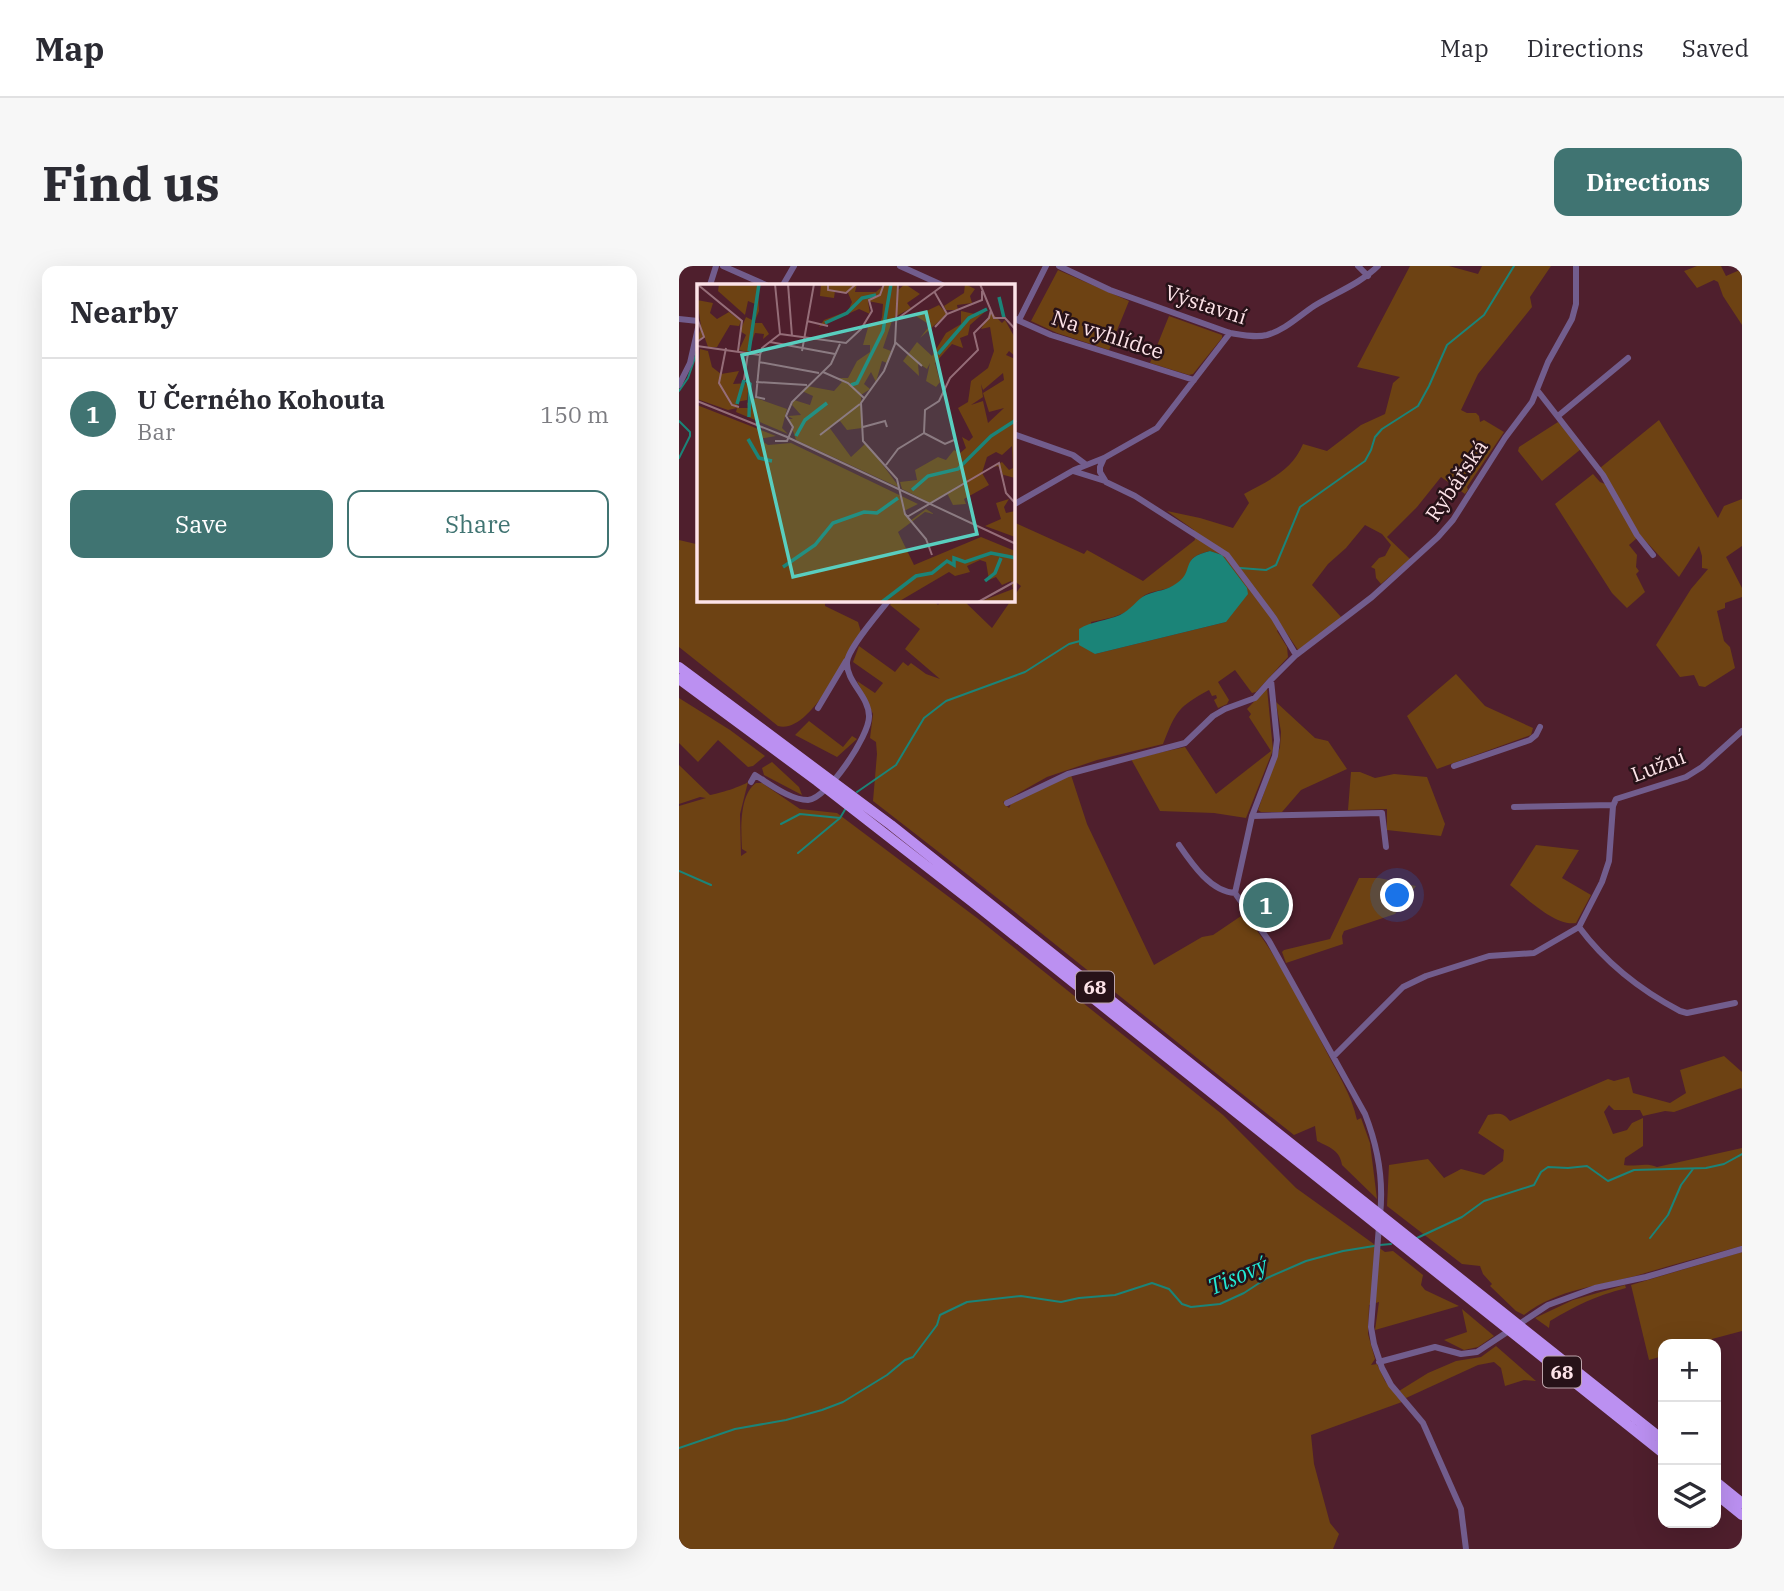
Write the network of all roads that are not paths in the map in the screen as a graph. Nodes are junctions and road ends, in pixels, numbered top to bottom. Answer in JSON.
{"nodes":[{"id":1,"x":716,"y":266,"type":"edge"},
{"id":2,"x":723,"y":266,"type":"edge"},
{"id":3,"x":794,"y":266,"type":"edge"},
{"id":4,"x":899,"y":266,"type":"edge"},
{"id":5,"x":1046,"y":266,"type":"edge"},
{"id":6,"x":1059,"y":266,"type":"edge"},
{"id":7,"x":1358,"y":266,"type":"edge"},
{"id":8,"x":1378,"y":266,"type":"edge"},
{"id":9,"x":1576,"y":266,"type":"edge"},
{"id":10,"x":1368,"y":276,"type":"junction"},
{"id":11,"x":710,"y":284,"type":"edge"},
{"id":12,"x":764,"y":284,"type":"edge"},
{"id":13,"x":784,"y":284,"type":"edge"},
{"id":14,"x":940,"y":284,"type":"edge"},
{"id":15,"x":679,"y":318,"type":"edge"},
{"id":16,"x":1016,"y":319,"type":"edge"},
{"id":17,"x":697,"y":321,"type":"edge"},
{"id":18,"x":697,"y":332,"type":"edge"},
{"id":19,"x":1230,"y":333,"type":"junction"},
{"id":20,"x":1628,"y":358,"type":"dead end"},
{"id":21,"x":1193,"y":380,"type":"junction"},
{"id":22,"x":679,"y":385,"type":"edge"},
{"id":23,"x":1537,"y":390,"type":"junction"},
{"id":24,"x":1558,"y":416,"type":"junction"},
{"id":25,"x":1015,"y":435,"type":"edge"},
{"id":26,"x":1104,"y":458,"type":"junction"},
{"id":27,"x":1085,"y":464,"type":"junction"},
{"id":28,"x":1073,"y":471,"type":"junction"},
{"id":29,"x":1106,"y":482,"type":"junction"},
{"id":30,"x":1015,"y":504,"type":"edge"},
{"id":31,"x":1653,"y":555,"type":"dead end"},
{"id":32,"x":887,"y":602,"type":"edge"},
{"id":33,"x":1296,"y":655,"type":"junction"},
{"id":34,"x":847,"y":659,"type":"junction"},
{"id":35,"x":679,"y":667,"type":"edge"},
{"id":36,"x":679,"y":679,"type":"edge"},
{"id":37,"x":1271,"y":680,"type":"junction"},
{"id":38,"x":818,"y":708,"type":"dead end"},
{"id":39,"x":1539,"y":727,"type":"dead end"},
{"id":40,"x":1742,"y":731,"type":"edge"},
{"id":41,"x":1454,"y":766,"type":"dead end"},
{"id":42,"x":820,"y":777,"type":"junction"},
{"id":43,"x":751,"y":782,"type":"dead end"},
{"id":44,"x":1615,"y":802,"type":"junction"},
{"id":45,"x":1007,"y":803,"type":"dead end"},
{"id":46,"x":1514,"y":807,"type":"dead end"},
{"id":47,"x":1252,"y":816,"type":"junction"},
{"id":48,"x":1179,"y":845,"type":"dead end"},
{"id":49,"x":1386,"y":847,"type":"dead end"},
{"id":50,"x":1235,"y":893,"type":"junction"},
{"id":51,"x":1579,"y":927,"type":"junction"},
{"id":52,"x":1735,"y":1003,"type":"dead end"},
{"id":53,"x":1333,"y":1056,"type":"junction"},
{"id":54,"x":1742,"y":1250,"type":"edge"},
{"id":55,"x":1439,"y":1267,"type":"junction"},
{"id":56,"x":1379,"y":1362,"type":"junction"},
{"id":57,"x":1658,"y":1436,"type":"edge"},
{"id":58,"x":1658,"y":1449,"type":"edge"},
{"id":59,"x":1721,"y":1486,"type":"edge"},
{"id":60,"x":1721,"y":1498,"type":"edge"},
{"id":61,"x":1742,"y":1503,"type":"edge"},
{"id":62,"x":1742,"y":1515,"type":"edge"},
{"id":63,"x":1466,"y":1549,"type":"edge"}],
"edges":[{"from":1,"to":11,"type":"street"},
{"from":2,"to":12,"type":"street"},
{"from":3,"to":13,"type":"street"},
{"from":4,"to":14,"type":"street"},
{"from":5,"to":16,"type":"street"},
{"from":6,"to":19,"type":"street","name":"Výstavní"},
{"from":7,"to":10,"type":"street"},
{"from":8,"to":10,"type":"street"},
{"from":9,"to":23,"type":"street","name":"Rybářská"},
{"from":10,"to":19,"type":"street","name":"Výstavní"},
{"from":15,"to":17,"type":"street"},
{"from":16,"to":21,"type":"street","name":"Na vyhlídce"},
{"from":18,"to":22,"type":"street"},
{"from":19,"to":21,"type":"street"},
{"from":20,"to":24,"type":"street"},
{"from":21,"to":26,"type":"street"},
{"from":23,"to":24,"type":"street"},
{"from":23,"to":33,"type":"street","name":"Rybářská"},
{"from":24,"to":31,"type":"street"},
{"from":25,"to":27,"type":"street"},
{"from":26,"to":27,"type":"street"},
{"from":26,"to":29,"type":"street"},
{"from":27,"to":28,"type":"street"},
{"from":28,"to":29,"type":"street"},
{"from":28,"to":30,"type":"street"},
{"from":29,"to":33,"type":"street"},
{"from":32,"to":34,"type":"street"},
{"from":33,"to":37,"type":"street","name":"Rybářská"},
{"from":34,"to":38,"type":"street"},
{"from":34,"to":43,"type":"street"},
{"from":35,"to":42,"type":"highway","number":"68"},
{"from":36,"to":42,"type":"highway","number":"68"},
{"from":37,"to":45,"type":"street","name":"Rybářská"},
{"from":37,"to":47,"type":"street"},
{"from":39,"to":41,"type":"street"},
{"from":40,"to":44,"type":"street","name":"Lužní"},
{"from":42,"to":55,"type":"highway","number":"68"},
{"from":44,"to":46,"type":"street","name":"Lužní"},
{"from":44,"to":51,"type":"street"},
{"from":47,"to":49,"type":"street"},
{"from":47,"to":50,"type":"street"},
{"from":48,"to":50,"type":"street"},
{"from":50,"to":53,"type":"street"},
{"from":51,"to":52,"type":"street"},
{"from":51,"to":53,"type":"street"},
{"from":53,"to":56,"type":"street"},
{"from":54,"to":56,"type":"street"},
{"from":55,"to":57,"type":"highway","number":"68"},
{"from":55,"to":58,"type":"highway","number":"68"},
{"from":56,"to":63,"type":"street"},
{"from":59,"to":61,"type":"highway"},
{"from":60,"to":62,"type":"highway"}]}
